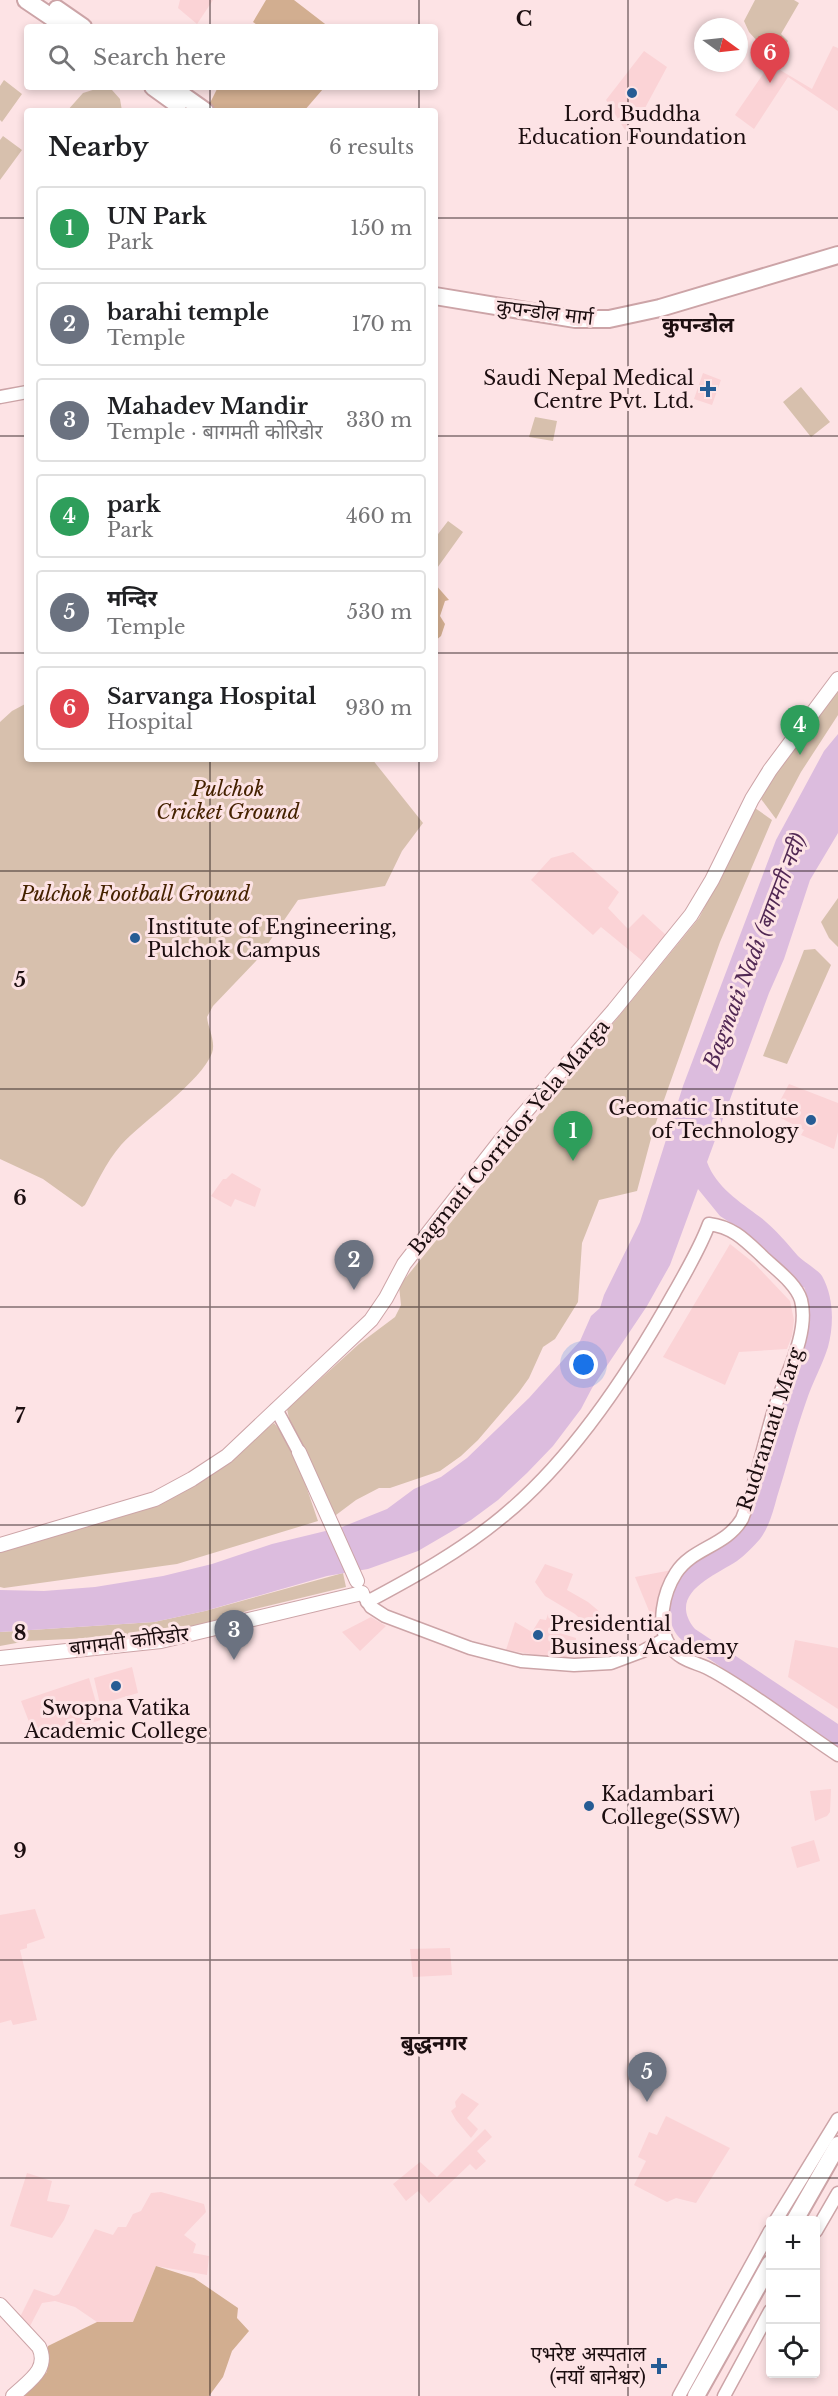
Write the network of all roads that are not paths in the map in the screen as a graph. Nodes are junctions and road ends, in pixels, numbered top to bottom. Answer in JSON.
{"nodes":[{"id":1,"x":26,"y":0,"type":"edge"},
{"id":2,"x":44,"y":0,"type":"edge"},
{"id":3,"x":62,"y":24,"type":"edge"},
{"id":4,"x":79,"y":24,"type":"edge"},
{"id":5,"x":157,"y":90,"type":"edge"},
{"id":6,"x":175,"y":90,"type":"edge"},
{"id":7,"x":182,"y":108,"type":"edge"},
{"id":8,"x":201,"y":108,"type":"edge"},
{"id":9,"x":838,"y":255,"type":"edge"},
{"id":10,"x":438,"y":296,"type":"edge"},
{"id":11,"x":24,"y":393,"type":"edge"},
{"id":12,"x":0,"y":397,"type":"edge"},
{"id":13,"x":838,"y":679,"type":"edge"},
{"id":14,"x":276,"y":1409,"type":"junction"},
{"id":15,"x":299,"y":1452,"type":"joint"},
{"id":16,"x":0,"y":1545,"type":"edge"},
{"id":17,"x":362,"y":1592,"type":"junction"},
{"id":18,"x":665,"y":1639,"type":"junction"},
{"id":19,"x":0,"y":1658,"type":"edge"},
{"id":20,"x":838,"y":1755,"type":"edge"},
{"id":21,"x":838,"y":2120,"type":"edge"},
{"id":22,"x":838,"y":2145,"type":"edge"},
{"id":23,"x":838,"y":2166,"type":"edge"},
{"id":24,"x":838,"y":2193,"type":"edge"},
{"id":25,"x":778,"y":2216,"type":"edge"},
{"id":26,"x":797,"y":2216,"type":"edge"},
{"id":27,"x":808,"y":2216,"type":"edge"},
{"id":28,"x":820,"y":2224,"type":"edge"},
{"id":29,"x":766,"y":2240,"type":"edge"},
{"id":30,"x":768,"y":2270,"type":"edge"},
{"id":31,"x":766,"y":2292,"type":"edge"},
{"id":32,"x":0,"y":2305,"type":"edge"},
{"id":33,"x":766,"y":2320,"type":"edge"},
{"id":34,"x":13,"y":2396,"type":"edge"},
{"id":35,"x":679,"y":2396,"type":"edge"},
{"id":36,"x":696,"y":2396,"type":"edge"},
{"id":37,"x":708,"y":2396,"type":"edge"},
{"id":38,"x":724,"y":2396,"type":"edge"}],
"edges":[{"from":1,"to":3,"type":"main road"},
{"from":2,"to":4,"type":"main road"},
{"from":5,"to":7,"type":"main road"},
{"from":6,"to":8,"type":"main road"},
{"from":9,"to":10,"type":"main road","name":"कुपन्डोल मार्ग"},
{"from":11,"to":12,"type":"street"},
{"from":13,"to":14,"type":"main road","name":"Bagmati Corridor Yela Marga"},
{"from":14,"to":15,"type":"street"},
{"from":14,"to":16,"type":"main road","name":"Bagmati Corridor Yela Marga"},
{"from":15,"to":17,"type":"main road"},
{"from":17,"to":18,"type":"street"},
{"from":17,"to":18,"type":"street","name":"Rudramati Marg"},
{"from":17,"to":19,"type":"main road","name":"बागमती कोरिडोर"},
{"from":18,"to":20,"type":"street"},
{"from":21,"to":25,"type":"street"},
{"from":22,"to":26,"type":"main road"},
{"from":23,"to":27,"type":"main road"},
{"from":24,"to":28,"type":"street"},
{"from":29,"to":35,"type":"street"},
{"from":30,"to":36,"type":"main road"},
{"from":31,"to":37,"type":"main road"},
{"from":32,"to":34,"type":"main road"},
{"from":33,"to":38,"type":"street"}]}
